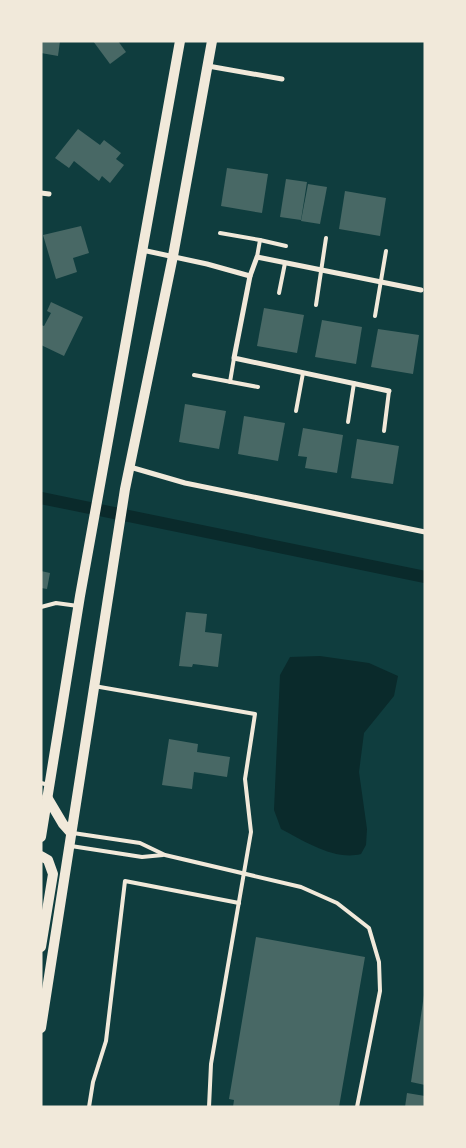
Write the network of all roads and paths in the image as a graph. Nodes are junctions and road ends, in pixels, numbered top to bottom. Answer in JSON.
{"nodes":[{"id":1,"x":180,"y":41,"type":"edge"},
{"id":2,"x":212,"y":41,"type":"edge"},
{"id":3,"x":208,"y":66,"type":"junction"},
{"id":4,"x":282,"y":79,"type":"dead end"},
{"id":5,"x":41,"y":193,"type":"edge"},
{"id":6,"x":49,"y":194,"type":"dead end"},
{"id":7,"x":220,"y":233,"type":"dead end"},
{"id":8,"x":326,"y":238,"type":"dead end"},
{"id":9,"x":260,"y":240,"type":"junction"},
{"id":10,"x":286,"y":246,"type":"dead end"},
{"id":11,"x":142,"y":250,"type":"junction"},
{"id":12,"x":386,"y":251,"type":"dead end"},
{"id":13,"x":173,"y":256,"type":"junction"},
{"id":14,"x":256,"y":257,"type":"junction"},
{"id":15,"x":285,"y":263,"type":"junction"},
{"id":16,"x":321,"y":270,"type":"junction"},
{"id":17,"x":250,"y":276,"type":"junction"},
{"id":18,"x":381,"y":282,"type":"junction"},
{"id":19,"x":421,"y":290,"type":"dead end"},
{"id":20,"x":279,"y":293,"type":"dead end"},
{"id":21,"x":316,"y":305,"type":"dead end"},
{"id":22,"x":375,"y":316,"type":"dead end"},
{"id":23,"x":234,"y":358,"type":"junction"},
{"id":24,"x":303,"y":373,"type":"junction"},
{"id":25,"x":194,"y":375,"type":"dead end"},
{"id":26,"x":230,"y":382,"type":"junction"},
{"id":27,"x":354,"y":384,"type":"junction"},
{"id":28,"x":258,"y":387,"type":"dead end"},
{"id":29,"x":390,"y":391,"type":"joint"},
{"id":30,"x":296,"y":411,"type":"dead end"},
{"id":31,"x":348,"y":422,"type":"dead end"},
{"id":32,"x":384,"y":431,"type":"dead end"},
{"id":33,"x":129,"y":467,"type":"junction"},
{"id":34,"x":425,"y":532,"type":"edge"},
{"id":35,"x":79,"y":601,"type":"junction"},
{"id":36,"x":41,"y":607,"type":"edge"},
{"id":37,"x":94,"y":686,"type":"junction"},
{"id":38,"x":45,"y":784,"type":"edge"},
{"id":39,"x":48,"y":797,"type":"junction"},
{"id":40,"x":42,"y":823,"type":"edge"},
{"id":41,"x":71,"y":833,"type":"junction"},
{"id":42,"x":41,"y":837,"type":"edge"},
{"id":43,"x":69,"y":846,"type":"junction"},
{"id":44,"x":165,"y":855,"type":"junction"},
{"id":45,"x":41,"y":856,"type":"edge"},
{"id":46,"x":244,"y":872,"type":"junction"},
{"id":47,"x":239,"y":903,"type":"junction"},
{"id":48,"x":41,"y":947,"type":"edge"},
{"id":49,"x":41,"y":998,"type":"edge"},
{"id":50,"x":42,"y":1025,"type":"edge"},
{"id":51,"x":89,"y":1107,"type":"edge"},
{"id":52,"x":209,"y":1107,"type":"edge"},
{"id":53,"x":357,"y":1107,"type":"edge"}],
"edges":[{"from":1,"to":11,"type":"main road"},
{"from":2,"to":3,"type":"main road"},
{"from":3,"to":4,"type":"street"},
{"from":3,"to":13,"type":"main road"},
{"from":5,"to":6,"type":"street"},
{"from":7,"to":9,"type":"lane"},
{"from":8,"to":16,"type":"lane"},
{"from":9,"to":10,"type":"lane"},
{"from":9,"to":14,"type":"lane"},
{"from":11,"to":13,"type":"street"},
{"from":11,"to":35,"type":"main road"},
{"from":12,"to":18,"type":"lane"},
{"from":13,"to":17,"type":"street"},
{"from":13,"to":33,"type":"main road"},
{"from":14,"to":15,"type":"street"},
{"from":14,"to":17,"type":"street"},
{"from":15,"to":16,"type":"street"},
{"from":15,"to":20,"type":"lane"},
{"from":16,"to":18,"type":"street"},
{"from":16,"to":21,"type":"lane"},
{"from":17,"to":23,"type":"street"},
{"from":18,"to":19,"type":"street"},
{"from":18,"to":22,"type":"lane"},
{"from":23,"to":24,"type":"street"},
{"from":23,"to":26,"type":"lane"},
{"from":24,"to":27,"type":"street"},
{"from":24,"to":30,"type":"lane"},
{"from":25,"to":26,"type":"lane"},
{"from":26,"to":28,"type":"lane"},
{"from":27,"to":29,"type":"street"},
{"from":27,"to":31,"type":"lane"},
{"from":29,"to":32,"type":"lane"},
{"from":33,"to":34,"type":"street"},
{"from":33,"to":37,"type":"main road"},
{"from":35,"to":36,"type":"lane"},
{"from":35,"to":38,"type":"main road"},
{"from":37,"to":41,"type":"main road"},
{"from":37,"to":46,"type":"lane"},
{"from":38,"to":39,"type":"main road"},
{"from":39,"to":40,"type":"main road"},
{"from":39,"to":41,"type":"main road"},
{"from":40,"to":42,"type":"main road"},
{"from":41,"to":43,"type":"main road"},
{"from":41,"to":44,"type":"lane"},
{"from":43,"to":44,"type":"lane"},
{"from":43,"to":50,"type":"main road"},
{"from":44,"to":46,"type":"lane"},
{"from":45,"to":48,"type":"main road"},
{"from":46,"to":47,"type":"lane"},
{"from":46,"to":53,"type":"lane"},
{"from":47,"to":51,"type":"lane"},
{"from":47,"to":52,"type":"lane"},
{"from":49,"to":50,"type":"main road"}]}
